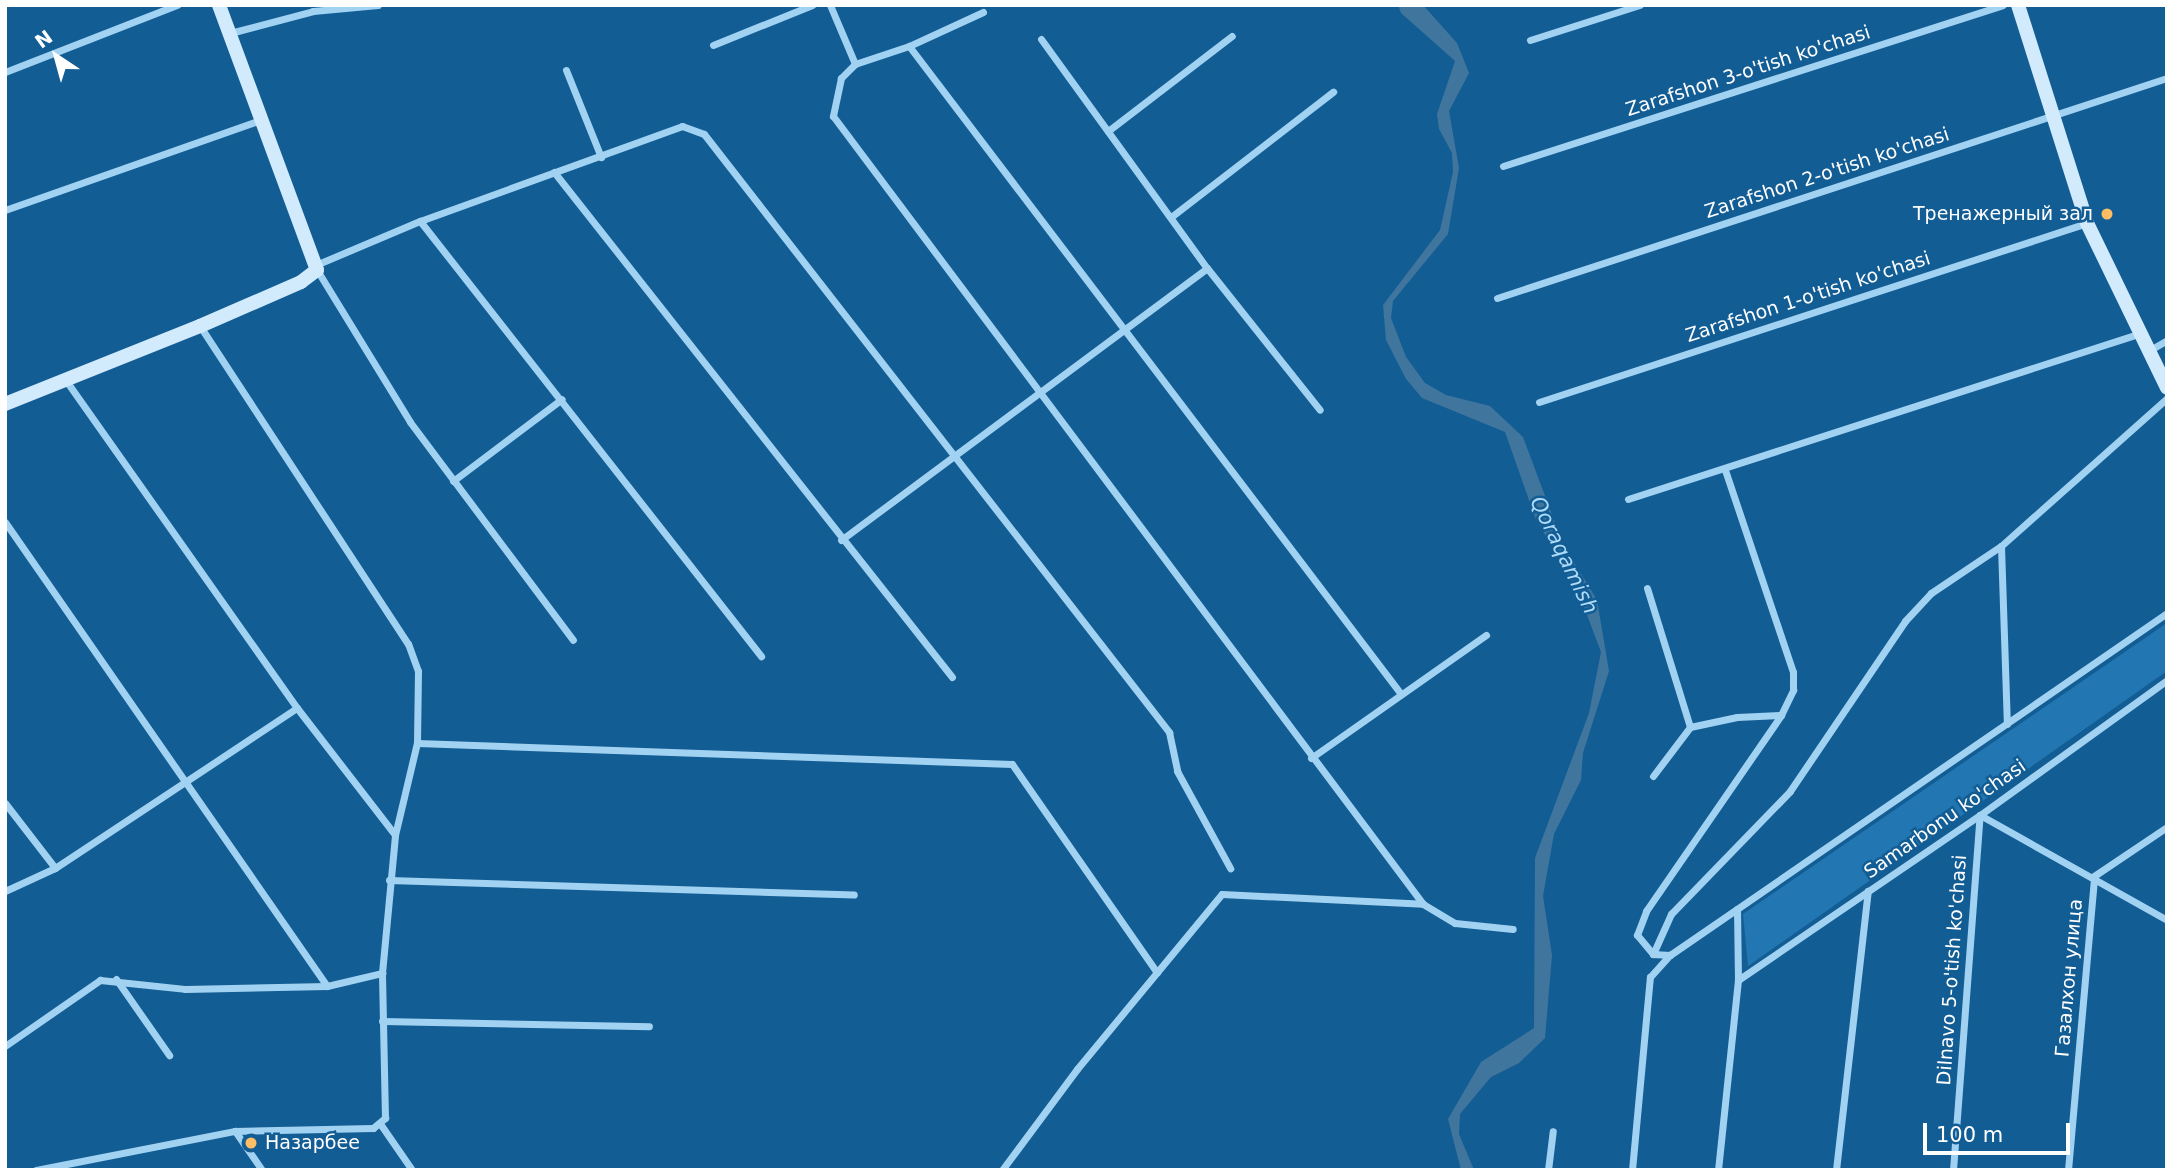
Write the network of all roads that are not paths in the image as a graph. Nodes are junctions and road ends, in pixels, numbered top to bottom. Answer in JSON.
{"nodes":[{"id":1,"x":177,"y":5,"type":"edge"},
{"id":2,"x":219,"y":5,"type":"edge"},
{"id":3,"x":378,"y":5,"type":"edge"},
{"id":4,"x":812,"y":5,"type":"edge"},
{"id":5,"x":830,"y":5,"type":"edge"},
{"id":6,"x":1640,"y":5,"type":"edge"},
{"id":7,"x":2003,"y":5,"type":"edge"},
{"id":8,"x":2018,"y":5,"type":"edge"},
{"id":9,"x":983,"y":12,"type":"dead end"},
{"id":10,"x":230,"y":33,"type":"junction"},
{"id":11,"x":1232,"y":36,"type":"dead end"},
{"id":12,"x":1041,"y":39,"type":"dead end"},
{"id":13,"x":1530,"y":40,"type":"dead end"},
{"id":14,"x":713,"y":46,"type":"dead end"},
{"id":15,"x":909,"y":46,"type":"junction"},
{"id":16,"x":855,"y":64,"type":"junction"},
{"id":17,"x":566,"y":70,"type":"dead end"},
{"id":18,"x":5,"y":72,"type":"edge"},
{"id":19,"x":2167,"y":78,"type":"edge"},
{"id":20,"x":1333,"y":93,"type":"dead end"},
{"id":21,"x":2053,"y":115,"type":"junction"},
{"id":22,"x":258,"y":121,"type":"junction"},
{"id":23,"x":1108,"y":131,"type":"junction"},
{"id":24,"x":601,"y":157,"type":"junction"},
{"id":25,"x":1503,"y":166,"type":"dead end"},
{"id":26,"x":554,"y":172,"type":"junction"},
{"id":27,"x":5,"y":211,"type":"edge"},
{"id":28,"x":1171,"y":217,"type":"junction"},
{"id":29,"x":420,"y":221,"type":"junction"},
{"id":30,"x":2087,"y":223,"type":"junction"},
{"id":31,"x":317,"y":267,"type":"junction"},
{"id":32,"x":1207,"y":268,"type":"junction"},
{"id":33,"x":1497,"y":298,"type":"dead end"},
{"id":34,"x":200,"y":326,"type":"junction"},
{"id":35,"x":1124,"y":332,"type":"junction"},
{"id":36,"x":2142,"y":333,"type":"junction"},
{"id":37,"x":2167,"y":340,"type":"edge"},
{"id":38,"x":2150,"y":350,"type":"junction"},
{"id":39,"x":67,"y":382,"type":"junction"},
{"id":40,"x":2167,"y":388,"type":"edge"},
{"id":41,"x":1040,"y":393,"type":"junction"},
{"id":42,"x":2167,"y":398,"type":"edge"},
{"id":43,"x":562,"y":399,"type":"junction"},
{"id":44,"x":1539,"y":402,"type":"dead end"},
{"id":45,"x":5,"y":404,"type":"edge"},
{"id":46,"x":1320,"y":410,"type":"dead end"},
{"id":47,"x":952,"y":455,"type":"junction"},
{"id":48,"x":1725,"y":470,"type":"junction"},
{"id":49,"x":453,"y":481,"type":"junction"},
{"id":50,"x":1628,"y":499,"type":"dead end"},
{"id":51,"x":5,"y":522,"type":"edge"},
{"id":52,"x":841,"y":540,"type":"junction"},
{"id":53,"x":2001,"y":546,"type":"junction"},
{"id":54,"x":1647,"y":588,"type":"dead end"},
{"id":55,"x":2167,"y":613,"type":"edge"},
{"id":56,"x":1486,"y":635,"type":"dead end"},
{"id":57,"x":573,"y":640,"type":"dead end"},
{"id":58,"x":761,"y":656,"type":"dead end"},
{"id":59,"x":952,"y":677,"type":"dead end"},
{"id":60,"x":2167,"y":680,"type":"edge"},
{"id":61,"x":1401,"y":694,"type":"junction"},
{"id":62,"x":297,"y":708,"type":"junction"},
{"id":63,"x":1781,"y":715,"type":"junction"},
{"id":64,"x":2007,"y":724,"type":"junction"},
{"id":65,"x":1690,"y":727,"type":"junction"},
{"id":66,"x":417,"y":743,"type":"junction"},
{"id":67,"x":1311,"y":758,"type":"junction"},
{"id":68,"x":1653,"y":776,"type":"dead end"},
{"id":69,"x":185,"y":780,"type":"junction"},
{"id":70,"x":5,"y":803,"type":"edge"},
{"id":71,"x":1980,"y":815,"type":"junction"},
{"id":72,"x":2167,"y":827,"type":"edge"},
{"id":73,"x":395,"y":835,"type":"junction"},
{"id":74,"x":55,"y":868,"type":"junction"},
{"id":75,"x":1230,"y":868,"type":"dead end"},
{"id":76,"x":2094,"y":876,"type":"junction"},
{"id":77,"x":389,"y":880,"type":"junction"},
{"id":78,"x":5,"y":891,"type":"edge"},
{"id":79,"x":1868,"y":891,"type":"junction"},
{"id":80,"x":854,"y":895,"type":"dead end"},
{"id":81,"x":1423,"y":904,"type":"junction"},
{"id":82,"x":1737,"y":909,"type":"junction"},
{"id":83,"x":2167,"y":919,"type":"edge"},
{"id":84,"x":1513,"y":929,"type":"dead end"},
{"id":85,"x":1653,"y":954,"type":"junction"},
{"id":86,"x":1670,"y":955,"type":"junction"},
{"id":87,"x":382,"y":973,"type":"junction"},
{"id":88,"x":1157,"y":973,"type":"junction"},
{"id":89,"x":116,"y":978,"type":"junction"},
{"id":90,"x":1738,"y":980,"type":"junction"},
{"id":91,"x":327,"y":986,"type":"junction"},
{"id":92,"x":382,"y":1021,"type":"junction"},
{"id":93,"x":649,"y":1026,"type":"dead end"},
{"id":94,"x":5,"y":1046,"type":"edge"},
{"id":95,"x":169,"y":1055,"type":"dead end"},
{"id":96,"x":381,"y":1125,"type":"junction"},
{"id":97,"x":235,"y":1131,"type":"junction"},
{"id":98,"x":1553,"y":1131,"type":"dead end"},
{"id":99,"x":36,"y":1170,"type":"edge"},
{"id":100,"x":262,"y":1170,"type":"edge"},
{"id":101,"x":412,"y":1170,"type":"edge"},
{"id":102,"x":1002,"y":1170,"type":"edge"},
{"id":103,"x":1548,"y":1170,"type":"edge"},
{"id":104,"x":1632,"y":1170,"type":"edge"},
{"id":105,"x":1718,"y":1170,"type":"edge"},
{"id":106,"x":1836,"y":1170,"type":"edge"},
{"id":107,"x":1952,"y":1170,"type":"edge"},
{"id":108,"x":2067,"y":1170,"type":"edge"}],
"edges":[{"from":1,"to":18,"type":"street"},
{"from":2,"to":10,"type":"street"},
{"from":3,"to":10,"type":"street"},
{"from":4,"to":14,"type":"street"},
{"from":5,"to":16,"type":"street"},
{"from":6,"to":13,"type":"street"},
{"from":7,"to":25,"type":"street","name":"Zarafshon 3-o'tish ko'chasi"},
{"from":8,"to":21,"type":"street"},
{"from":9,"to":15,"type":"street"},
{"from":10,"to":22,"type":"street"},
{"from":11,"to":23,"type":"street"},
{"from":12,"to":23,"type":"street"},
{"from":15,"to":16,"type":"street"},
{"from":15,"to":35,"type":"street"},
{"from":16,"to":41,"type":"street"},
{"from":17,"to":24,"type":"street"},
{"from":19,"to":21,"type":"street","name":"Zarafshon 2-o'tish ko'chasi"},
{"from":20,"to":28,"type":"street"},
{"from":21,"to":30,"type":"street"},
{"from":21,"to":33,"type":"street","name":"Zarafshon 2-o'tish ko'chasi"},
{"from":22,"to":27,"type":"street"},
{"from":22,"to":31,"type":"street"},
{"from":23,"to":28,"type":"street"},
{"from":24,"to":26,"type":"street"},
{"from":24,"to":47,"type":"street"},
{"from":26,"to":29,"type":"street"},
{"from":26,"to":52,"type":"street"},
{"from":28,"to":32,"type":"street"},
{"from":29,"to":31,"type":"street"},
{"from":29,"to":43,"type":"street"},
{"from":30,"to":36,"type":"street"},
{"from":30,"to":44,"type":"street","name":"Zarafshon 1-o'tish ko'chasi"},
{"from":31,"to":34,"type":"street"},
{"from":31,"to":49,"type":"street"},
{"from":32,"to":35,"type":"street"},
{"from":32,"to":46,"type":"street"},
{"from":34,"to":39,"type":"street"},
{"from":34,"to":66,"type":"street"},
{"from":35,"to":41,"type":"street"},
{"from":35,"to":61,"type":"street"},
{"from":36,"to":38,"type":"street"},
{"from":36,"to":48,"type":"street"},
{"from":37,"to":38,"type":"street"},
{"from":38,"to":40,"type":"street"},
{"from":39,"to":45,"type":"street"},
{"from":39,"to":62,"type":"street"},
{"from":41,"to":47,"type":"street"},
{"from":41,"to":67,"type":"street"},
{"from":42,"to":53,"type":"street"},
{"from":43,"to":49,"type":"street"},
{"from":43,"to":58,"type":"street"},
{"from":47,"to":52,"type":"street"},
{"from":47,"to":75,"type":"street"},
{"from":48,"to":50,"type":"street"},
{"from":48,"to":63,"type":"street"},
{"from":49,"to":57,"type":"street"},
{"from":51,"to":69,"type":"street"},
{"from":52,"to":59,"type":"street"},
{"from":53,"to":64,"type":"street"},
{"from":53,"to":85,"type":"street"},
{"from":54,"to":65,"type":"street"},
{"from":55,"to":64,"type":"street"},
{"from":56,"to":61,"type":"street"},
{"from":60,"to":71,"type":"street","name":"Samarbonu ko'chasi"},
{"from":61,"to":67,"type":"street"},
{"from":62,"to":69,"type":"street"},
{"from":62,"to":73,"type":"street"},
{"from":63,"to":65,"type":"street"},
{"from":63,"to":85,"type":"street"},
{"from":64,"to":82,"type":"street"},
{"from":65,"to":68,"type":"street"},
{"from":66,"to":73,"type":"street"},
{"from":66,"to":88,"type":"street"},
{"from":67,"to":81,"type":"street"},
{"from":69,"to":74,"type":"street"},
{"from":69,"to":91,"type":"street"},
{"from":70,"to":74,"type":"street"},
{"from":71,"to":76,"type":"street"},
{"from":71,"to":79,"type":"street","name":"Samarbonu ko'chasi"},
{"from":71,"to":107,"type":"street","name":"Dilnavo 5-o'tish ko'chasi"},
{"from":72,"to":76,"type":"street","name":"Газалхон улица"},
{"from":73,"to":77,"type":"street"},
{"from":74,"to":78,"type":"street"},
{"from":76,"to":83,"type":"street"},
{"from":76,"to":108,"type":"street","name":"Газалхон улица"},
{"from":77,"to":80,"type":"street"},
{"from":77,"to":87,"type":"street"},
{"from":79,"to":90,"type":"street","name":"Samarbonu ko'chasi"},
{"from":79,"to":106,"type":"street"},
{"from":81,"to":84,"type":"street"},
{"from":81,"to":88,"type":"street"},
{"from":82,"to":86,"type":"street"},
{"from":82,"to":90,"type":"street"},
{"from":85,"to":86,"type":"street"},
{"from":86,"to":104,"type":"street"},
{"from":87,"to":91,"type":"street"},
{"from":87,"to":92,"type":"street"},
{"from":88,"to":102,"type":"street"},
{"from":89,"to":91,"type":"street"},
{"from":89,"to":94,"type":"street"},
{"from":89,"to":95,"type":"street"},
{"from":90,"to":105,"type":"street"},
{"from":92,"to":93,"type":"street"},
{"from":92,"to":96,"type":"street"},
{"from":96,"to":97,"type":"street"},
{"from":96,"to":101,"type":"street"},
{"from":97,"to":99,"type":"street"},
{"from":97,"to":100,"type":"street"},
{"from":98,"to":103,"type":"street"}]}
